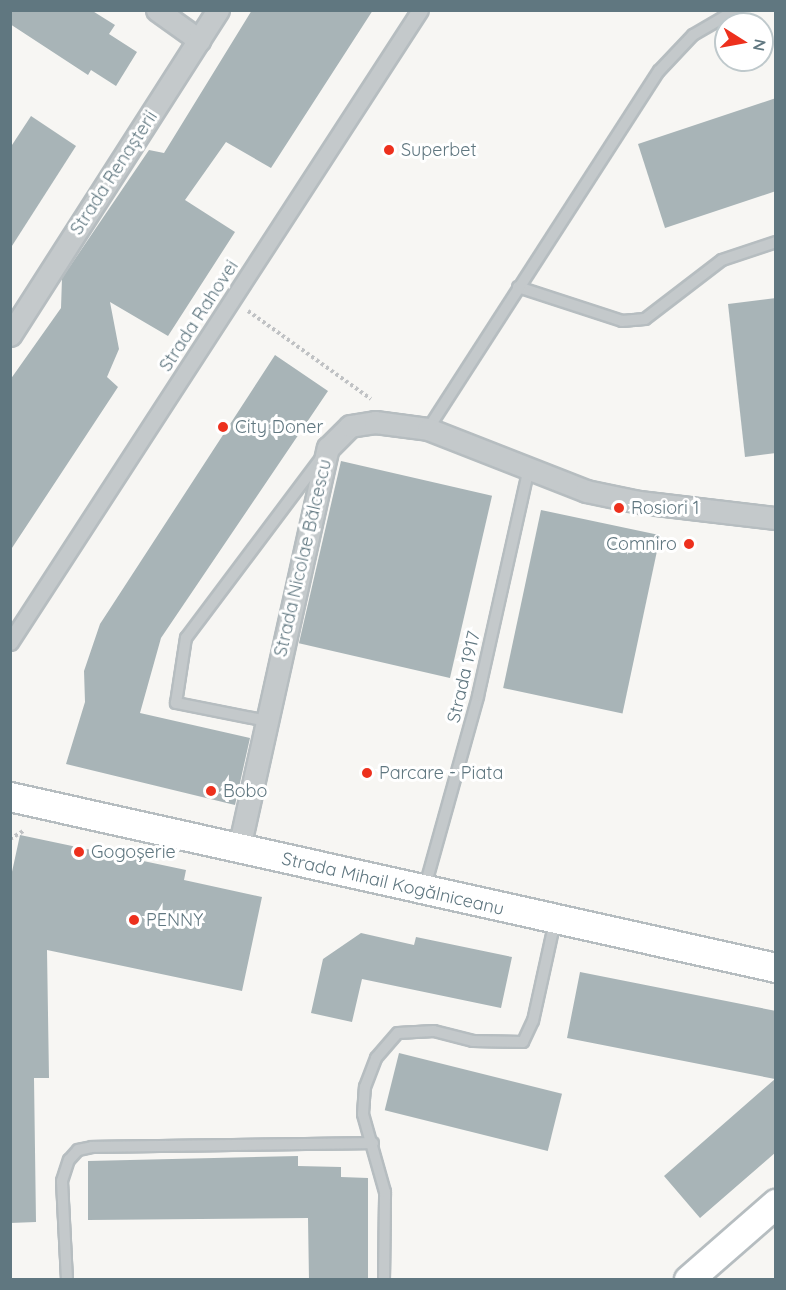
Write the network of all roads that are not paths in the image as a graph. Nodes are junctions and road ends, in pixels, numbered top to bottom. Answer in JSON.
{"nodes":[{"id":1,"x":157,"y":10,"type":"edge"},
{"id":2,"x":218,"y":10,"type":"edge"},
{"id":3,"x":420,"y":10,"type":"edge"},
{"id":4,"x":714,"y":17,"type":"edge"},
{"id":5,"x":200,"y":40,"type":"junction"},
{"id":6,"x":776,"y":242,"type":"edge"},
{"id":7,"x":518,"y":287,"type":"junction"},
{"id":8,"x":10,"y":335,"type":"edge"},
{"id":9,"x":428,"y":429,"type":"junction"},
{"id":10,"x":328,"y":448,"type":"junction"},
{"id":11,"x":529,"y":468,"type":"junction"},
{"id":12,"x":776,"y":518,"type":"edge"},
{"id":13,"x":10,"y":642,"type":"edge"},
{"id":14,"x":267,"y":721,"type":"junction"},
{"id":15,"x":10,"y":797,"type":"edge"},
{"id":16,"x":40,"y":803,"type":"junction"},
{"id":17,"x":10,"y":815,"type":"edge"},
{"id":18,"x":239,"y":848,"type":"junction"},
{"id":19,"x":423,"y":892,"type":"junction"},
{"id":20,"x":555,"y":921,"type":"junction"},
{"id":21,"x":776,"y":968,"type":"edge"},
{"id":22,"x":373,"y":1143,"type":"junction"},
{"id":23,"x":776,"y":1204,"type":"edge"},
{"id":24,"x":67,"y":1280,"type":"edge"},
{"id":25,"x":384,"y":1280,"type":"edge"},
{"id":26,"x":689,"y":1280,"type":"edge"}],
"edges":[{"from":1,"to":5,"type":"street"},
{"from":2,"to":5,"type":"street","name":"Strada Renașterii"},
{"from":3,"to":13,"type":"street","name":"Strada Rahovei"},
{"from":4,"to":7,"type":"lane"},
{"from":5,"to":8,"type":"street","name":"Strada Renașterii"},
{"from":6,"to":7,"type":"lane"},
{"from":7,"to":9,"type":"lane"},
{"from":9,"to":10,"type":"street","name":"Strada Nicolae Bălcescu"},
{"from":9,"to":11,"type":"street","name":"Strada Nicolae Bălcescu"},
{"from":10,"to":14,"type":"street","name":"Strada Nicolae Bălcescu"},
{"from":10,"to":14,"type":"lane"},
{"from":11,"to":12,"type":"street","name":"Strada Nicolae Bălcescu"},
{"from":11,"to":19,"type":"lane","name":"Strada 1917"},
{"from":14,"to":18,"type":"street","name":"Strada Nicolae Bălcescu"},
{"from":15,"to":16,"type":"main road","name":"Strada Mihail Kogălniceanu"},
{"from":16,"to":17,"type":"main road"},
{"from":16,"to":18,"type":"main road","name":"Strada Mihail Kogălniceanu"},
{"from":18,"to":19,"type":"main road","name":"Strada Mihail Kogălniceanu"},
{"from":19,"to":20,"type":"main road","name":"Strada Mihail Kogălniceanu"},
{"from":20,"to":21,"type":"main road","name":"Strada Mihail Kogălniceanu"},
{"from":20,"to":22,"type":"lane"},
{"from":22,"to":24,"type":"lane"},
{"from":22,"to":25,"type":"lane"},
{"from":23,"to":26,"type":"main road"}]}
